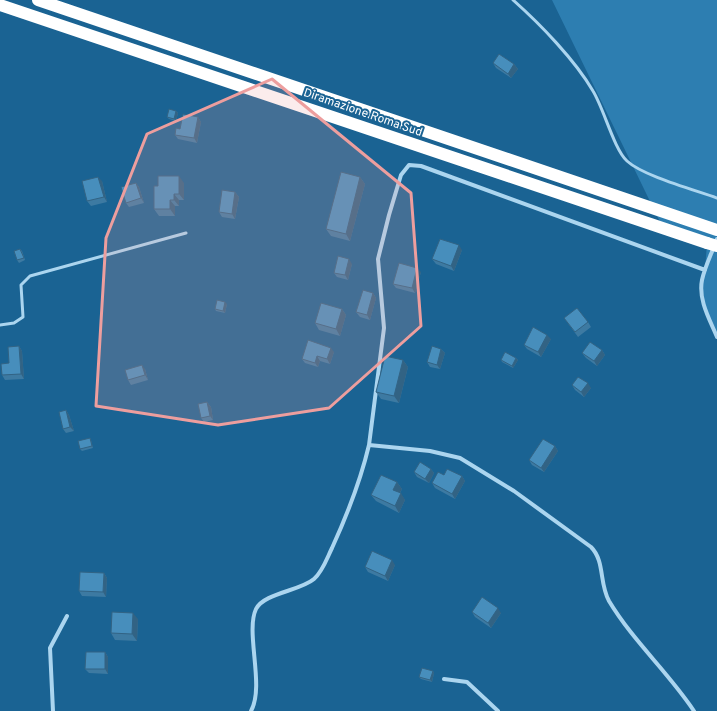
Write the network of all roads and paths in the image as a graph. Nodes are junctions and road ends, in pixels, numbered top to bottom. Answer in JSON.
{"nodes":[{"id":1,"x":38,"y":0,"type":"edge"},
{"id":2,"x":513,"y":0,"type":"edge"},
{"id":3,"x":0,"y":5,"type":"edge"},
{"id":4,"x":717,"y":198,"type":"edge"},
{"id":5,"x":186,"y":233,"type":"dead end"},
{"id":6,"x":714,"y":237,"type":"edge"},
{"id":7,"x":705,"y":270,"type":"junction"},
{"id":8,"x":0,"y":325,"type":"edge"},
{"id":9,"x":717,"y":337,"type":"edge"},
{"id":10,"x":369,"y":445,"type":"junction"},
{"id":11,"x":66,"y":616,"type":"dead end"},
{"id":12,"x":444,"y":679,"type":"dead end"},
{"id":13,"x":53,"y":711,"type":"edge"},
{"id":14,"x":251,"y":711,"type":"edge"},
{"id":15,"x":498,"y":711,"type":"edge"},
{"id":16,"x":694,"y":711,"type":"edge"}],
"edges":[{"from":1,"to":6,"type":"highway","name":"Diramazione Roma Sud"},
{"from":2,"to":4,"type":"lane"},
{"from":3,"to":6,"type":"highway","name":"Diramazione Roma Sud"},
{"from":5,"to":8,"type":"lane"},
{"from":6,"to":7,"type":"street"},
{"from":7,"to":9,"type":"street"},
{"from":7,"to":10,"type":"street"},
{"from":10,"to":14,"type":"street"},
{"from":10,"to":16,"type":"street"},
{"from":11,"to":13,"type":"street"},
{"from":12,"to":15,"type":"street"}]}
